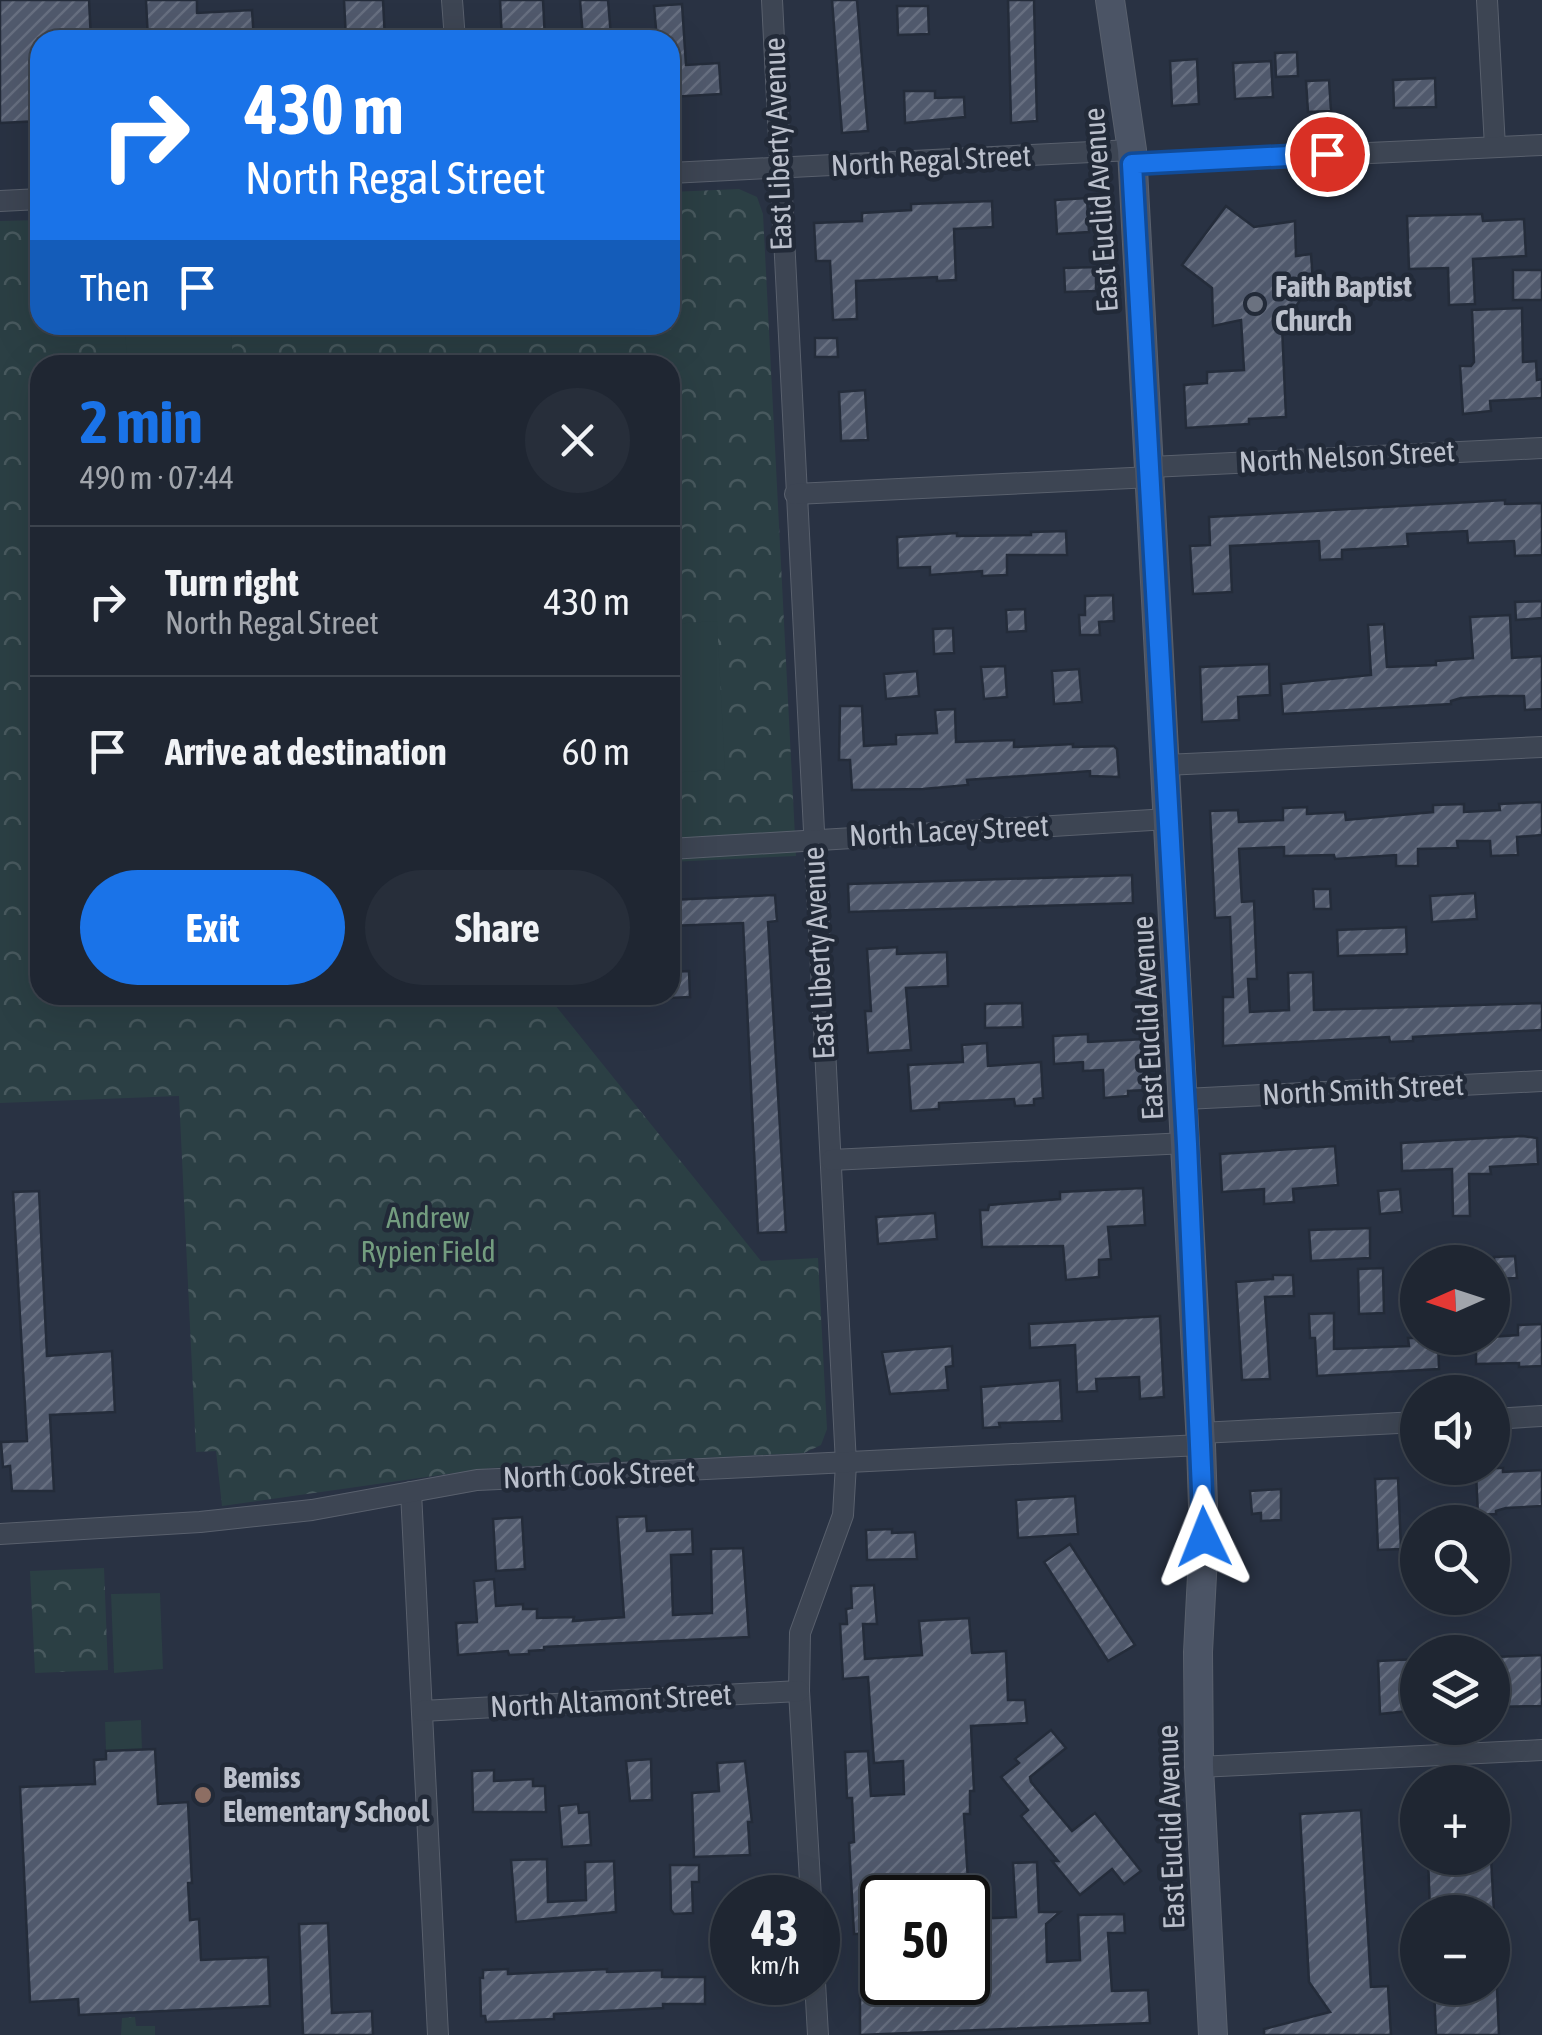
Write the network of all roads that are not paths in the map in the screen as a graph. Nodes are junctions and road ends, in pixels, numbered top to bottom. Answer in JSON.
{"nodes":[{"id":1,"x":452,"y":0,"type":"edge"},
{"id":2,"x":772,"y":0,"type":"edge"},
{"id":3,"x":1110,"y":0,"type":"edge"},
{"id":4,"x":1487,"y":0,"type":"edge"},
{"id":5,"x":454,"y":30,"type":"edge"},
{"id":6,"x":1542,"y":144,"type":"edge"},
{"id":7,"x":1495,"y":147,"type":"junction"},
{"id":8,"x":1132,"y":157,"type":"junction"},
{"id":9,"x":778,"y":168,"type":"junction"},
{"id":10,"x":680,"y":172,"type":"edge"},
{"id":11,"x":30,"y":199,"type":"edge"},
{"id":12,"x":0,"y":200,"type":"edge"},
{"id":13,"x":1542,"y":448,"type":"edge"},
{"id":14,"x":1152,"y":472,"type":"junction"},
{"id":15,"x":795,"y":494,"type":"junction"},
{"id":16,"x":1542,"y":747,"type":"edge"},
{"id":17,"x":1165,"y":765,"type":"junction"},
{"id":18,"x":1168,"y":819,"type":"junction"},
{"id":19,"x":813,"y":839,"type":"junction"},
{"id":20,"x":680,"y":848,"type":"edge"},
{"id":21,"x":1542,"y":1081,"type":"edge"},
{"id":22,"x":1185,"y":1099,"type":"junction"},
{"id":23,"x":1187,"y":1144,"type":"junction"},
{"id":24,"x":832,"y":1160,"type":"junction"},
{"id":25,"x":1542,"y":1416,"type":"edge"},
{"id":26,"x":1510,"y":1417,"type":"edge"},
{"id":27,"x":1400,"y":1423,"type":"edge"},
{"id":28,"x":1200,"y":1439,"type":"junction"},
{"id":29,"x":846,"y":1464,"type":"junction"},
{"id":30,"x":411,"y":1492,"type":"junction"},
{"id":31,"x":0,"y":1534,"type":"edge"},
{"id":32,"x":800,"y":1692,"type":"junction"},
{"id":33,"x":422,"y":1711,"type":"junction"},
{"id":34,"x":1542,"y":1750,"type":"edge"},
{"id":35,"x":1199,"y":1767,"type":"junction"},
{"id":36,"x":810,"y":1875,"type":"edge"},
{"id":37,"x":816,"y":2005,"type":"edge"},
{"id":38,"x":438,"y":2035,"type":"edge"},
{"id":39,"x":818,"y":2035,"type":"edge"},
{"id":40,"x":1213,"y":2035,"type":"edge"}],
"edges":[{"from":1,"to":5,"type":"street"},
{"from":2,"to":9,"type":"street","name":"East Liberty Avenue"},
{"from":3,"to":8,"type":"main road","name":"East Euclid Avenue"},
{"from":4,"to":7,"type":"street"},
{"from":6,"to":7,"type":"street","name":"North Regal Street"},
{"from":7,"to":8,"type":"street","name":"North Regal Street"},
{"from":8,"to":9,"type":"street","name":"North Regal Street"},
{"from":8,"to":14,"type":"main road","name":"East Euclid Avenue"},
{"from":9,"to":10,"type":"street","name":"North Regal Street"},
{"from":9,"to":15,"type":"street","name":"East Liberty Avenue"},
{"from":11,"to":12,"type":"street"},
{"from":13,"to":14,"type":"street","name":"North Nelson Street"},
{"from":14,"to":15,"type":"street","name":"North Nelson Street"},
{"from":14,"to":17,"type":"main road","name":"East Euclid Avenue"},
{"from":15,"to":19,"type":"street","name":"East Liberty Avenue"},
{"from":16,"to":17,"type":"street"},
{"from":17,"to":18,"type":"main road","name":"East Euclid Avenue"},
{"from":18,"to":19,"type":"street","name":"North Lacey Street"},
{"from":18,"to":22,"type":"main road","name":"East Euclid Avenue"},
{"from":19,"to":20,"type":"street","name":"North Lacey Street"},
{"from":19,"to":24,"type":"street","name":"East Liberty Avenue"},
{"from":21,"to":22,"type":"street","name":"North Smith Street"},
{"from":22,"to":23,"type":"main road","name":"East Euclid Avenue"},
{"from":23,"to":24,"type":"street"},
{"from":23,"to":28,"type":"main road","name":"East Euclid Avenue"},
{"from":24,"to":29,"type":"street","name":"East Liberty Avenue"},
{"from":25,"to":26,"type":"street"},
{"from":27,"to":28,"type":"street","name":"North Cook Street"},
{"from":28,"to":29,"type":"street","name":"North Cook Street"},
{"from":28,"to":35,"type":"main road","name":"East Euclid Avenue"},
{"from":29,"to":30,"type":"street","name":"North Cook Street"},
{"from":29,"to":32,"type":"street","name":"East Liberty Avenue"},
{"from":30,"to":31,"type":"street","name":"North Cook Street"},
{"from":30,"to":33,"type":"street"},
{"from":32,"to":33,"type":"street","name":"North Altamont Street"},
{"from":32,"to":36,"type":"street","name":"East Liberty Avenue"},
{"from":33,"to":38,"type":"street"},
{"from":34,"to":35,"type":"street"},
{"from":35,"to":40,"type":"main road","name":"East Euclid Avenue"},
{"from":37,"to":39,"type":"street"}]}
